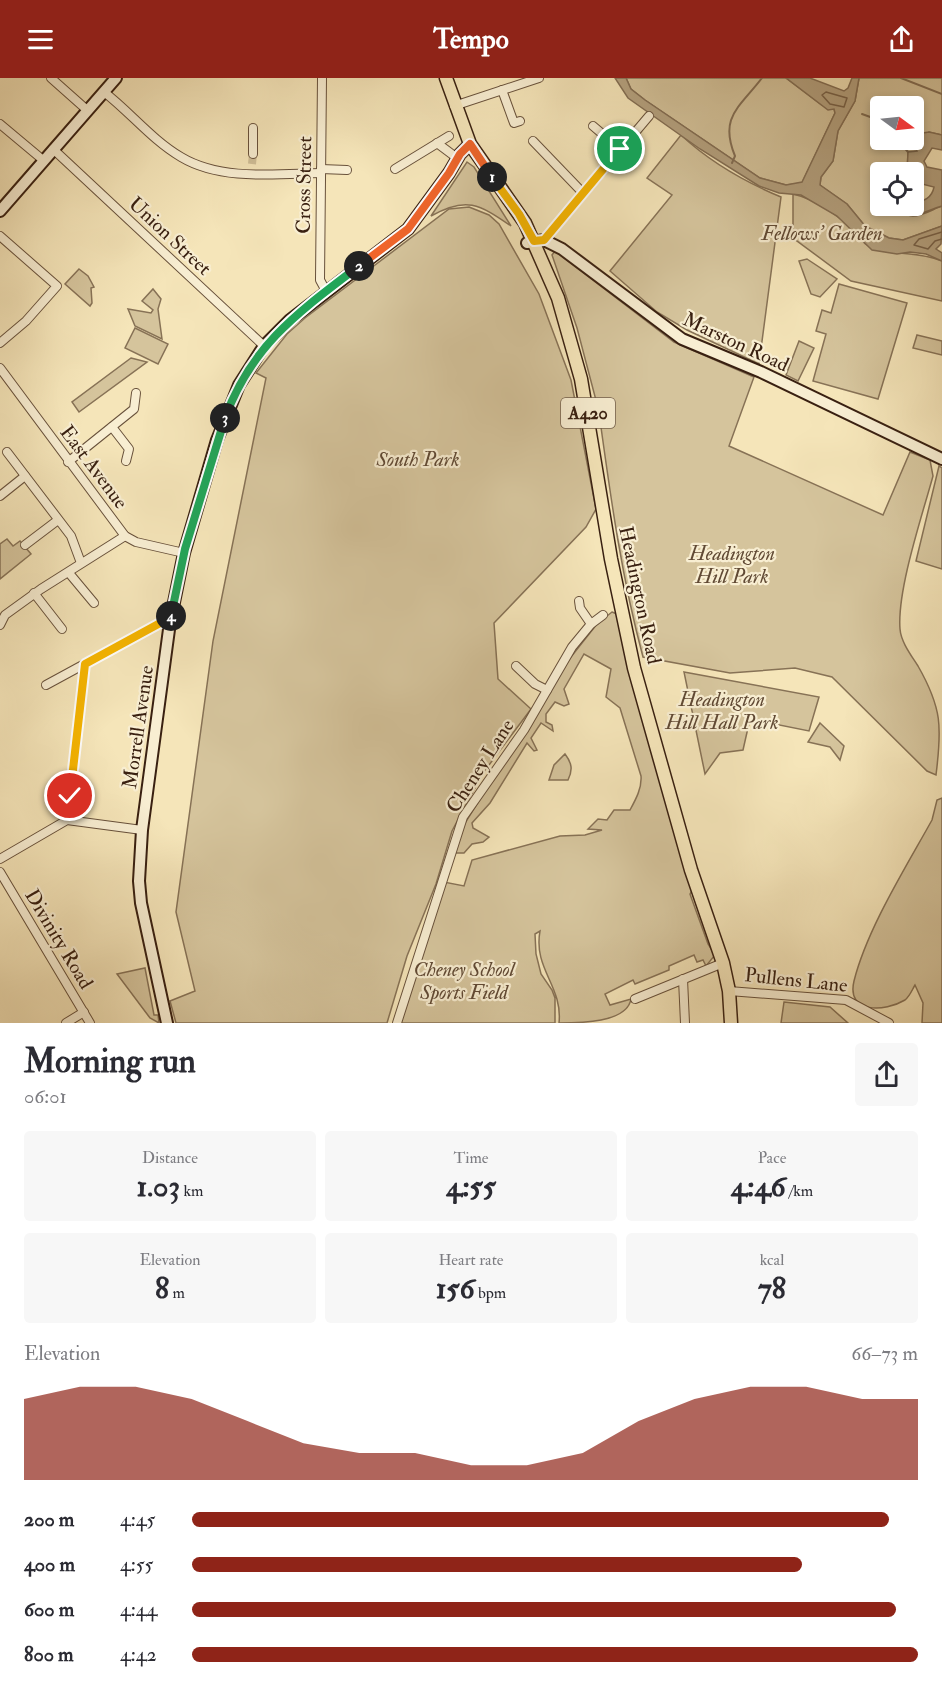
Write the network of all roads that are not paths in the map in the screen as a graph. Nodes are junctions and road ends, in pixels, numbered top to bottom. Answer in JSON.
{"nodes":[{"id":1,"x":51,"y":78,"type":"edge"},
{"id":2,"x":116,"y":78,"type":"edge"},
{"id":3,"x":322,"y":78,"type":"edge"},
{"id":4,"x":446,"y":78,"type":"edge"},
{"id":5,"x":539,"y":78,"type":"edge"},
{"id":6,"x":502,"y":90,"type":"junction"},
{"id":7,"x":104,"y":92,"type":"junction"},
{"id":8,"x":454,"y":106,"type":"junction"},
{"id":9,"x":87,"y":110,"type":"junction"},
{"id":10,"x":649,"y":116,"type":"dead end"},
{"id":11,"x":520,"y":121,"type":"dead end"},
{"id":12,"x":0,"y":124,"type":"edge"},
{"id":13,"x":593,"y":126,"type":"dead end"},
{"id":14,"x":253,"y":128,"type":"dead end"},
{"id":15,"x":449,"y":136,"type":"dead end"},
{"id":16,"x":533,"y":141,"type":"dead end"},
{"id":17,"x":436,"y":143,"type":"junction"},
{"id":18,"x":470,"y":144,"type":"junction"},
{"id":19,"x":53,"y":149,"type":"junction"},
{"id":20,"x":620,"y":149,"type":"junction"},
{"id":21,"x":253,"y":154,"type":"tunnel mouth"},
{"id":22,"x":457,"y":158,"type":"junction"},
{"id":23,"x":43,"y":160,"type":"junction"},
{"id":24,"x":252,"y":164,"type":"tunnel mouth"},
{"id":25,"x":395,"y":169,"type":"dead end"},
{"id":26,"x":347,"y":170,"type":"dead end"},
{"id":27,"x":321,"y":171,"type":"junction"},
{"id":28,"x":252,"y":174,"type":"junction"},
{"id":29,"x":583,"y":193,"type":"junction"},
{"id":30,"x":0,"y":211,"type":"edge"},
{"id":31,"x":0,"y":236,"type":"edge"},
{"id":32,"x":535,"y":241,"type":"junction"},
{"id":33,"x":326,"y":291,"type":"junction"},
{"id":34,"x":0,"y":343,"type":"edge"},
{"id":35,"x":264,"y":346,"type":"junction"},
{"id":36,"x":0,"y":368,"type":"edge"},
{"id":37,"x":136,"y":393,"type":"dead end"},
{"id":38,"x":112,"y":427,"type":"junction"},
{"id":39,"x":7,"y":452,"type":"dead end"},
{"id":40,"x":942,"y":459,"type":"edge"},
{"id":41,"x":126,"y":461,"type":"dead end"},
{"id":42,"x":68,"y":462,"type":"junction"},
{"id":43,"x":25,"y":476,"type":"junction"},
{"id":44,"x":0,"y":496,"type":"edge"},
{"id":45,"x":58,"y":520,"type":"junction"},
{"id":46,"x":125,"y":536,"type":"junction"},
{"id":47,"x":25,"y":545,"type":"dead end"},
{"id":48,"x":184,"y":553,"type":"junction"},
{"id":49,"x":81,"y":563,"type":"junction"},
{"id":50,"x":69,"y":573,"type":"junction"},
{"id":51,"x":34,"y":593,"type":"junction"},
{"id":52,"x":579,"y":601,"type":"dead end"},
{"id":53,"x":94,"y":603,"type":"dead end"},
{"id":54,"x":603,"y":615,"type":"dead end"},
{"id":55,"x":170,"y":622,"type":"junction"},
{"id":56,"x":591,"y":624,"type":"junction"},
{"id":57,"x":0,"y":625,"type":"edge"},
{"id":58,"x":62,"y":629,"type":"dead end"},
{"id":59,"x":85,"y":664,"type":"junction"},
{"id":60,"x":516,"y":666,"type":"dead end"},
{"id":61,"x":46,"y":685,"type":"dead end"},
{"id":62,"x":547,"y":690,"type":"junction"},
{"id":63,"x":67,"y":820,"type":"junction"},
{"id":64,"x":142,"y":830,"type":"junction"},
{"id":65,"x":0,"y":859,"type":"edge"},
{"id":66,"x":0,"y":872,"type":"edge"},
{"id":67,"x":723,"y":963,"type":"junction"},
{"id":68,"x":683,"y":979,"type":"junction"},
{"id":69,"x":729,"y":991,"type":"junction"},
{"id":70,"x":635,"y":999,"type":"dead end"},
{"id":71,"x":84,"y":1012,"type":"junction"},
{"id":72,"x":66,"y":1023,"type":"edge"},
{"id":73,"x":90,"y":1023,"type":"edge"},
{"id":74,"x":167,"y":1023,"type":"edge"},
{"id":75,"x":397,"y":1023,"type":"edge"},
{"id":76,"x":686,"y":1023,"type":"edge"},
{"id":77,"x":731,"y":1023,"type":"edge"},
{"id":78,"x":889,"y":1023,"type":"edge"}],
"edges":[{"from":1,"to":9,"type":"street"},
{"from":2,"to":7,"type":"street"},
{"from":3,"to":27,"type":"street","name":"Cross Street"},
{"from":4,"to":8,"type":"main road","number":"A420"},
{"from":5,"to":6,"type":"street"},
{"from":6,"to":8,"type":"street"},
{"from":6,"to":11,"type":"street"},
{"from":7,"to":9,"type":"street"},
{"from":7,"to":28,"type":"street"},
{"from":8,"to":18,"type":"main road","number":"A420"},
{"from":9,"to":19,"type":"street"},
{"from":10,"to":20,"type":"street"},
{"from":12,"to":23,"type":"street"},
{"from":13,"to":20,"type":"street"},
{"from":14,"to":21,"type":"street"},
{"from":15,"to":17,"type":"street"},
{"from":16,"to":29,"type":"street"},
{"from":17,"to":22,"type":"street"},
{"from":17,"to":25,"type":"street"},
{"from":18,"to":22,"type":"street","name":"Morrell Avenue"},
{"from":18,"to":32,"type":"main road","number":"A420"},
{"from":19,"to":23,"type":"street"},
{"from":19,"to":35,"type":"street","name":"Union Street"},
{"from":20,"to":29,"type":"street"},
{"from":22,"to":33,"type":"street","name":"Morrell Avenue"},
{"from":23,"to":30,"type":"street"},
{"from":24,"to":28,"type":"street"},
{"from":26,"to":27,"type":"street"},
{"from":27,"to":28,"type":"street"},
{"from":27,"to":33,"type":"street","name":"Cross Street"},
{"from":29,"to":32,"type":"street"},
{"from":31,"to":34,"type":"street"},
{"from":32,"to":40,"type":"street","name":"Marston Road"},
{"from":32,"to":67,"type":"main road","name":"Headington Road","number":"A420"},
{"from":33,"to":35,"type":"street","name":"Morrell Avenue"},
{"from":35,"to":48,"type":"street","name":"Morrell Avenue"},
{"from":36,"to":42,"type":"street","name":"East Avenue"},
{"from":37,"to":38,"type":"street"},
{"from":38,"to":41,"type":"street"},
{"from":38,"to":42,"type":"street"},
{"from":39,"to":43,"type":"street"},
{"from":42,"to":46,"type":"street","name":"East Avenue"},
{"from":43,"to":44,"type":"street"},
{"from":43,"to":45,"type":"street"},
{"from":45,"to":47,"type":"street"},
{"from":45,"to":49,"type":"street"},
{"from":46,"to":48,"type":"street","name":"East Avenue"},
{"from":46,"to":49,"type":"street"},
{"from":48,"to":55,"type":"street","name":"Morrell Avenue"},
{"from":49,"to":50,"type":"street"},
{"from":50,"to":51,"type":"street"},
{"from":50,"to":53,"type":"street"},
{"from":51,"to":57,"type":"street"},
{"from":51,"to":58,"type":"street"},
{"from":52,"to":56,"type":"street"},
{"from":54,"to":56,"type":"street","name":"Cheney Lane"},
{"from":55,"to":59,"type":"street"},
{"from":55,"to":64,"type":"street","name":"Morrell Avenue"},
{"from":56,"to":62,"type":"street","name":"Cheney Lane"},
{"from":59,"to":61,"type":"street"},
{"from":59,"to":63,"type":"street"},
{"from":60,"to":62,"type":"street"},
{"from":62,"to":75,"type":"street","name":"Cheney Lane"},
{"from":63,"to":64,"type":"street"},
{"from":63,"to":65,"type":"street"},
{"from":64,"to":74,"type":"street","name":"Morrell Avenue"},
{"from":66,"to":71,"type":"street","name":"Divinity Road"},
{"from":67,"to":68,"type":"street"},
{"from":67,"to":69,"type":"main road","name":"Headington Road","number":"A420"},
{"from":68,"to":70,"type":"street"},
{"from":68,"to":76,"type":"street"},
{"from":69,"to":77,"type":"main road","name":"Headington Road","number":"A420"},
{"from":69,"to":78,"type":"street","name":"Pullens Lane"},
{"from":71,"to":72,"type":"street"},
{"from":71,"to":73,"type":"street","name":"Divinity Road"}]}
